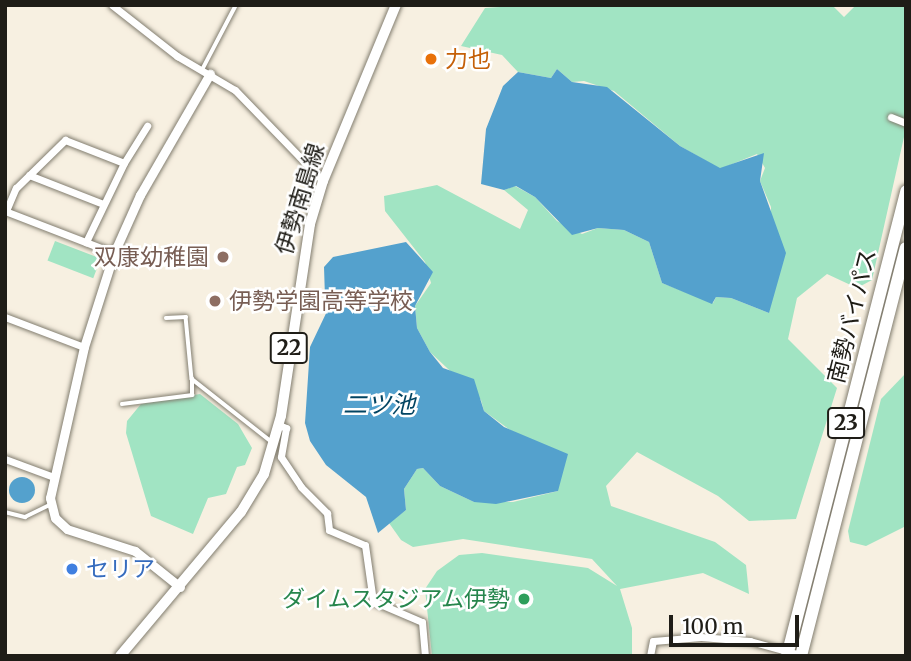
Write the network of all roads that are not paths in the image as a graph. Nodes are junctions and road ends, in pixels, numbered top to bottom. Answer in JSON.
{"nodes":[{"id":1,"x":112,"y":5,"type":"edge"},
{"id":2,"x":236,"y":5,"type":"edge"},
{"id":3,"x":396,"y":5,"type":"edge"},
{"id":4,"x":206,"y":72,"type":"junction"},
{"id":5,"x":891,"y":117,"type":"dead end"},
{"id":6,"x":906,"y":123,"type":"edge"},
{"id":7,"x":147,"y":126,"type":"dead end"},
{"id":8,"x":124,"y":163,"type":"junction"},
{"id":9,"x":29,"y":175,"type":"junction"},
{"id":10,"x":323,"y":181,"type":"junction"},
{"id":11,"x":906,"y":191,"type":"edge"},
{"id":12,"x":103,"y":204,"type":"junction"},
{"id":13,"x":6,"y":211,"type":"edge"},
{"id":14,"x":86,"y":242,"type":"junction"},
{"id":15,"x":906,"y":248,"type":"edge"},
{"id":16,"x":114,"y":253,"type":"junction"},
{"id":17,"x":5,"y":317,"type":"edge"},
{"id":18,"x":166,"y":318,"type":"dead end"},
{"id":19,"x":84,"y":347,"type":"junction"},
{"id":20,"x":192,"y":379,"type":"junction"},
{"id":21,"x":122,"y":404,"type":"dead end"},
{"id":22,"x":279,"y":425,"type":"junction"},
{"id":23,"x":274,"y":443,"type":"junction"},
{"id":24,"x":5,"y":459,"type":"edge"},
{"id":25,"x":54,"y":477,"type":"junction"},
{"id":26,"x":50,"y":505,"type":"junction"},
{"id":27,"x":5,"y":512,"type":"edge"},
{"id":28,"x":180,"y":587,"type":"junction"},
{"id":29,"x":794,"y":655,"type":"edge"},
{"id":30,"x":120,"y":656,"type":"edge"},
{"id":31,"x":425,"y":656,"type":"edge"},
{"id":32,"x":650,"y":656,"type":"edge"}],
"edges":[{"from":1,"to":4,"type":"street"},
{"from":2,"to":4,"type":"lane"},
{"from":3,"to":10,"type":"main road","name":"伊勢南島線","number":"22"},
{"from":4,"to":10,"type":"street"},
{"from":4,"to":16,"type":"street"},
{"from":5,"to":6,"type":"street"},
{"from":7,"to":8,"type":"street"},
{"from":8,"to":9,"type":"street"},
{"from":8,"to":12,"type":"street"},
{"from":9,"to":12,"type":"street"},
{"from":9,"to":13,"type":"street"},
{"from":10,"to":22,"type":"main road","name":"伊勢南島線","number":"22"},
{"from":11,"to":29,"type":"highway","name":"南勢バイパス","number":"23"},
{"from":12,"to":14,"type":"street"},
{"from":13,"to":14,"type":"street"},
{"from":14,"to":16,"type":"street"},
{"from":15,"to":29,"type":"highway","name":"南勢バイパス","number":"23"},
{"from":16,"to":19,"type":"street"},
{"from":17,"to":19,"type":"street"},
{"from":18,"to":20,"type":"lane"},
{"from":19,"to":25,"type":"street"},
{"from":20,"to":21,"type":"lane"},
{"from":20,"to":23,"type":"lane"},
{"from":22,"to":23,"type":"main road","name":"伊勢南島線","number":"22"},
{"from":22,"to":31,"type":"street"},
{"from":23,"to":28,"type":"main road","name":"伊勢南島線","number":"22"},
{"from":24,"to":25,"type":"street"},
{"from":25,"to":26,"type":"street"},
{"from":26,"to":27,"type":"lane"},
{"from":26,"to":28,"type":"street"},
{"from":28,"to":30,"type":"main road","name":"伊勢南島線","number":"22"},
{"from":29,"to":32,"type":"street"}]}
